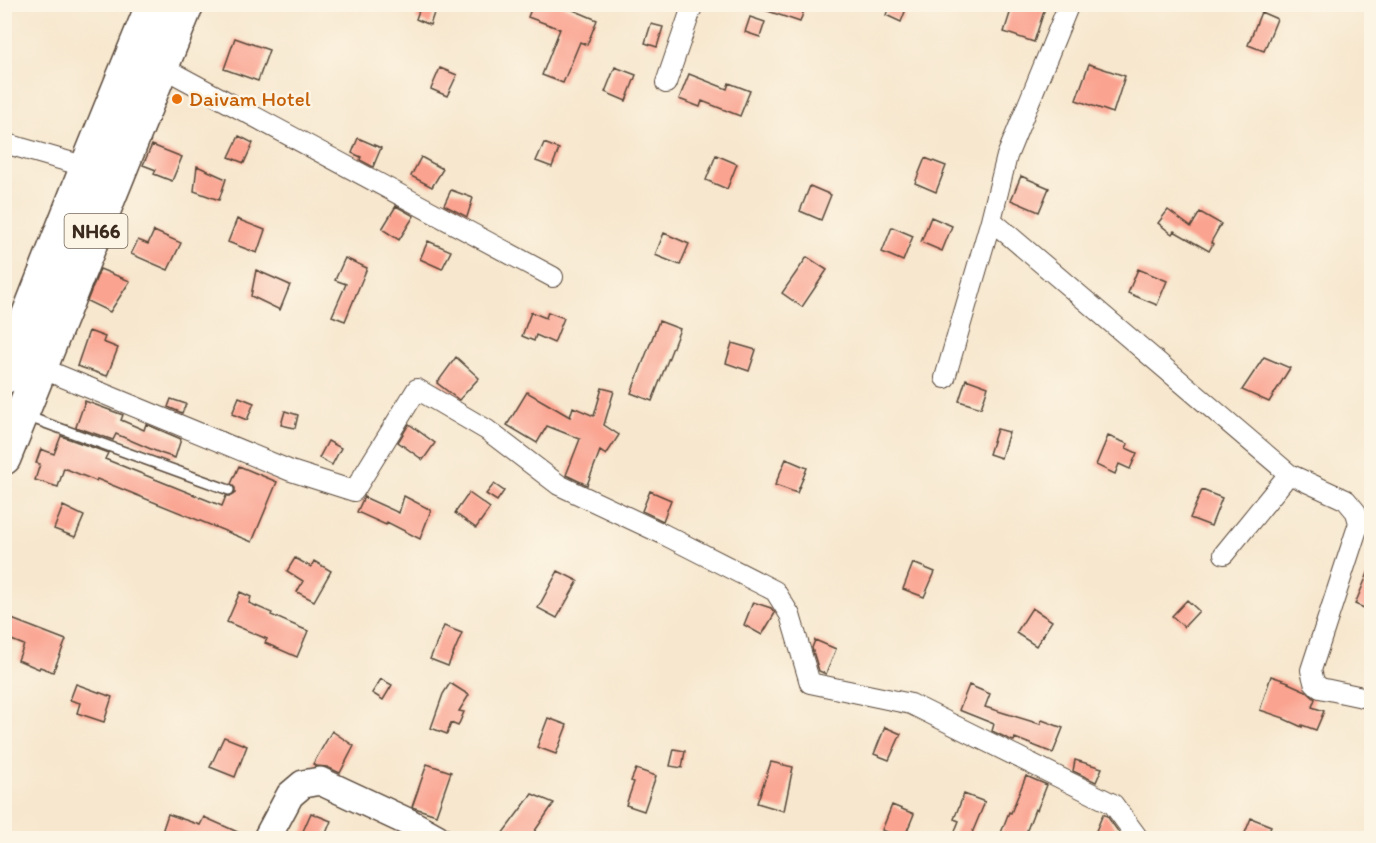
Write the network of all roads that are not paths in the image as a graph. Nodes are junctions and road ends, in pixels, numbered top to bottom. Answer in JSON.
{"nodes":[{"id":1,"x":153,"y":4,"type":"edge"},
{"id":2,"x":188,"y":4,"type":"edge"},
{"id":3,"x":693,"y":4,"type":"edge"},
{"id":4,"x":1069,"y":4,"type":"edge"},
{"id":5,"x":162,"y":67,"type":"junction"},
{"id":6,"x":666,"y":83,"type":"dead end"},
{"id":7,"x":4,"y":143,"type":"edge"},
{"id":8,"x":87,"y":167,"type":"junction"},
{"id":9,"x":991,"y":220,"type":"junction"},
{"id":10,"x":553,"y":277,"type":"dead end"},
{"id":11,"x":40,"y":368,"type":"junction"},
{"id":12,"x":4,"y":377,"type":"edge"},
{"id":13,"x":945,"y":378,"type":"dead end"},
{"id":14,"x":22,"y":415,"type":"junction"},
{"id":15,"x":4,"y":458,"type":"edge"},
{"id":16,"x":1289,"y":474,"type":"junction"},
{"id":17,"x":229,"y":490,"type":"dead end"},
{"id":18,"x":1346,"y":500,"type":"junction"},
{"id":19,"x":1371,"y":504,"type":"edge"},
{"id":20,"x":1224,"y":554,"type":"dead end"},
{"id":21,"x":1371,"y":699,"type":"edge"},
{"id":22,"x":267,"y":838,"type":"edge"},
{"id":23,"x":437,"y":838,"type":"edge"},
{"id":24,"x":1138,"y":838,"type":"edge"}],
"edges":[{"from":1,"to":8,"type":"highway","number":"NH66"},
{"from":2,"to":5,"type":"highway","number":"NH66"},
{"from":3,"to":6,"type":"street"},
{"from":4,"to":9,"type":"street"},
{"from":5,"to":10,"type":"street"},
{"from":5,"to":11,"type":"highway","number":"NH66"},
{"from":7,"to":8,"type":"street"},
{"from":8,"to":12,"type":"highway","number":"NH66"},
{"from":9,"to":13,"type":"street"},
{"from":9,"to":16,"type":"street"},
{"from":11,"to":14,"type":"highway","number":"NH66"},
{"from":11,"to":24,"type":"street"},
{"from":14,"to":15,"type":"highway","number":"NH66"},
{"from":14,"to":17,"type":"lane"},
{"from":16,"to":18,"type":"street"},
{"from":16,"to":20,"type":"street"},
{"from":18,"to":19,"type":"street"},
{"from":18,"to":21,"type":"street"},
{"from":22,"to":23,"type":"street"}]}
